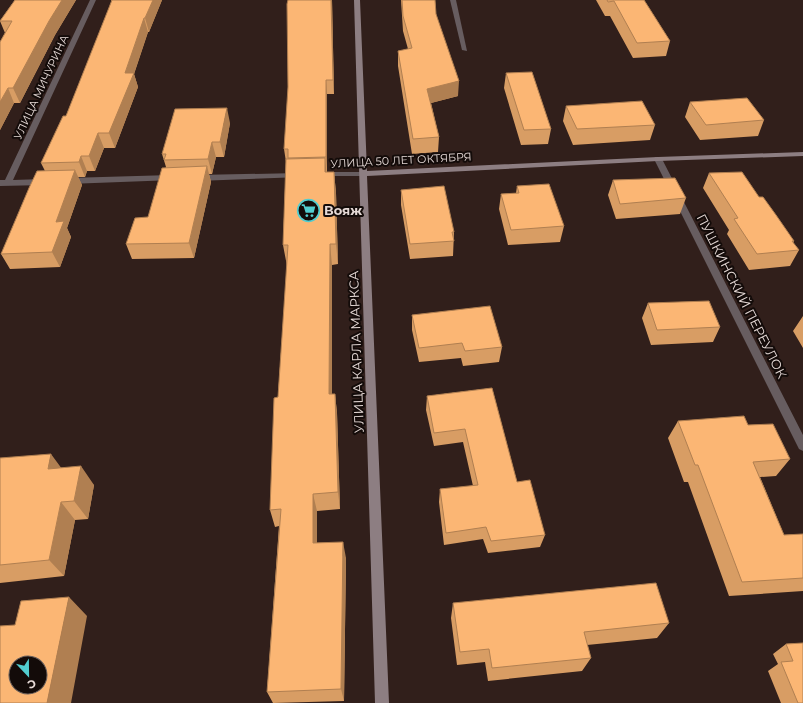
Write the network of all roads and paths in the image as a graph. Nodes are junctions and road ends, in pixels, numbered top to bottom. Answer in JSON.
{"nodes":[{"id":1,"x":93,"y":0,"type":"edge"},
{"id":2,"x":357,"y":0,"type":"edge"},
{"id":3,"x":453,"y":0,"type":"edge"},
{"id":4,"x":465,"y":50,"type":"dead end"},
{"id":5,"x":803,"y":154,"type":"edge"},
{"id":6,"x":658,"y":159,"type":"junction"},
{"id":7,"x":363,"y":174,"type":"junction"},
{"id":8,"x":4,"y":183,"type":"edge"},
{"id":9,"x":803,"y":446,"type":"edge"},
{"id":10,"x":382,"y":703,"type":"edge"}],
"edges":[{"from":1,"to":8,"type":"street","name":"УЛИЦА МИЧУРИНА"},
{"from":2,"to":7,"type":"main road","name":"УЛИЦА КАРЛА МАРКСА"},
{"from":3,"to":4,"type":"street"},
{"from":5,"to":6,"type":"main road","name":"УЛИЦА 50 ЛЕТ ОКТЯБРЯ"},
{"from":6,"to":7,"type":"main road","name":"УЛИЦА 50 ЛЕТ ОКТЯБРЯ"},
{"from":6,"to":9,"type":"street","name":"ПУШКИНСКИЙ ПЕРЕУЛОК"},
{"from":7,"to":8,"type":"street","name":"УЛИЦА 50 ЛЕТ ОКТЯБРЯ"},
{"from":7,"to":10,"type":"main road","name":"УЛИЦА КАРЛА МАРКСА"}]}
